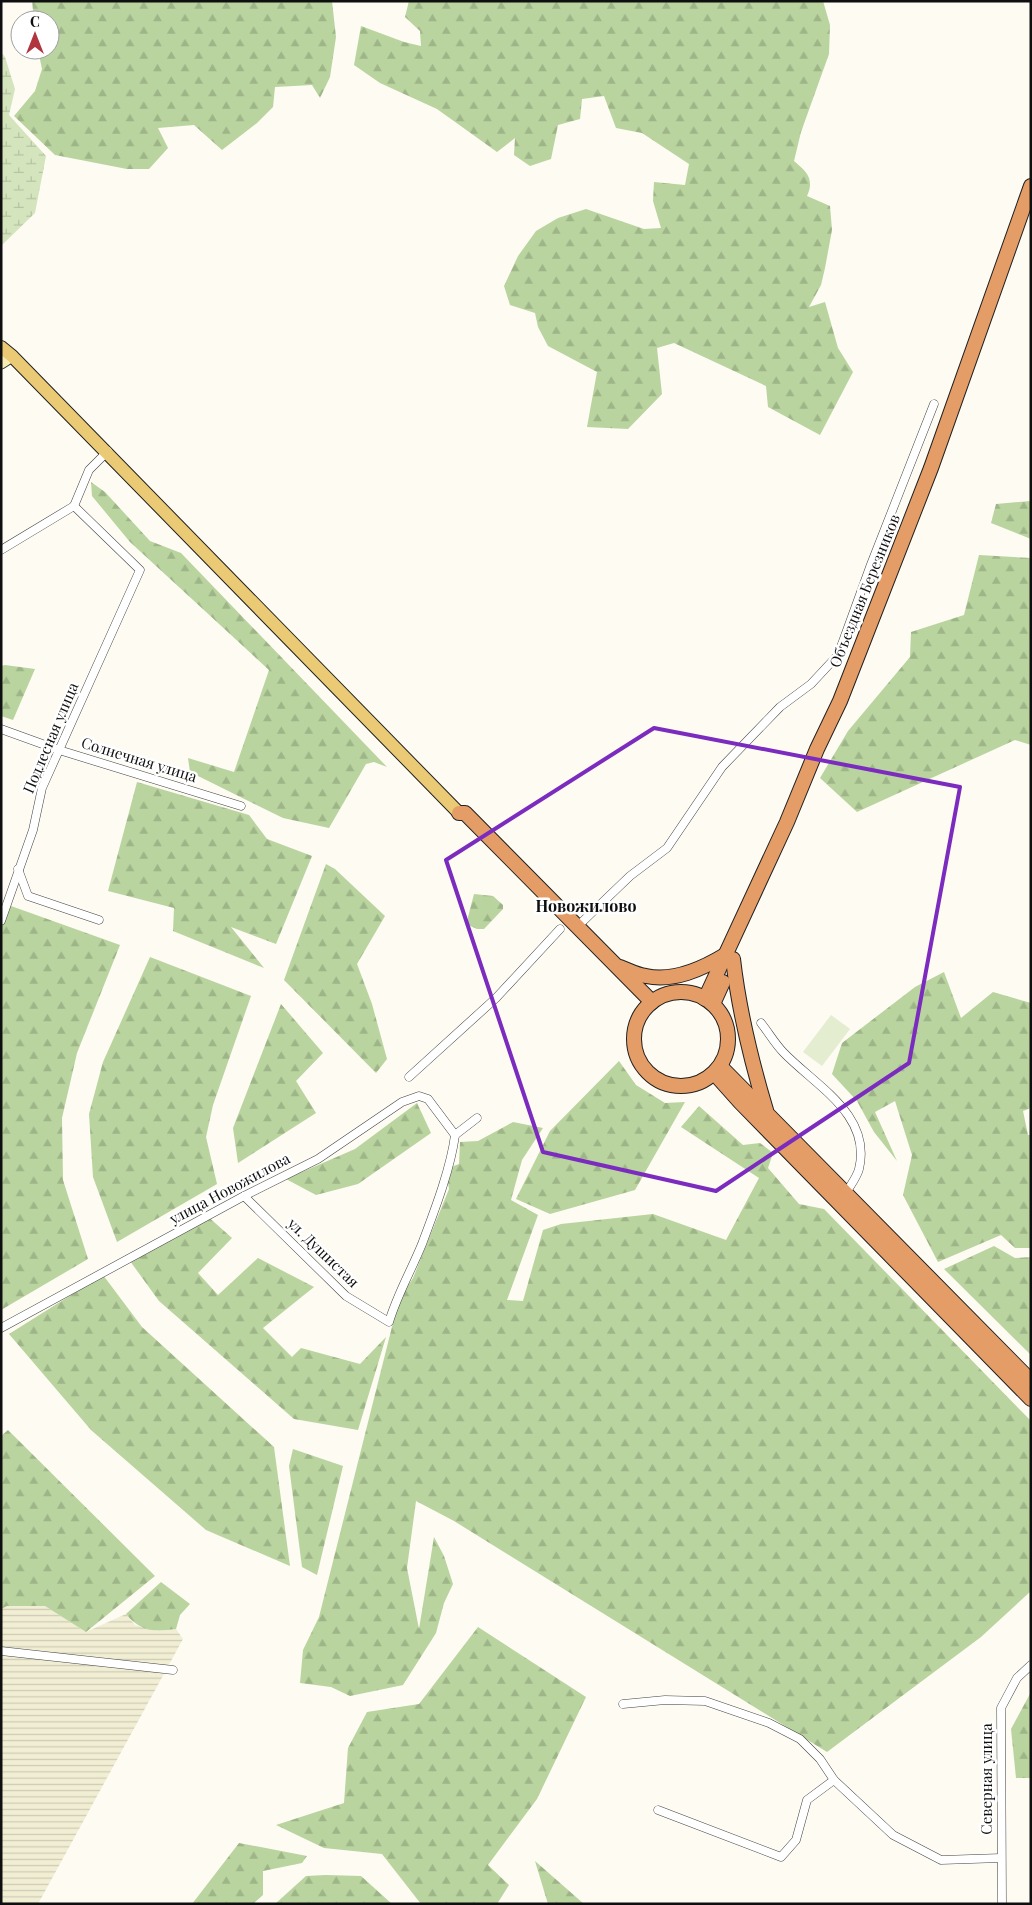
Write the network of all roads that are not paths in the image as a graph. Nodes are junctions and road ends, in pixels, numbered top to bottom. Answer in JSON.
{"nodes":[{"id":1,"x":1031,"y":186,"type":"edge"},
{"id":2,"x":1031,"y":207,"type":"edge"},
{"id":3,"x":1,"y":347,"type":"edge"},
{"id":4,"x":12,"y":356,"type":"junction"},
{"id":5,"x":1,"y":363,"type":"edge"},
{"id":6,"x":934,"y":404,"type":"dead end"},
{"id":7,"x":108,"y":452,"type":"junction"},
{"id":8,"x":74,"y":506,"type":"junction"},
{"id":9,"x":1,"y":550,"type":"edge"},
{"id":10,"x":1,"y":729,"type":"edge"},
{"id":11,"x":59,"y":750,"type":"junction"},
{"id":12,"x":241,"y":806,"type":"dead end"},
{"id":13,"x":460,"y":813,"type":"junction"},
{"id":14,"x":18,"y":869,"type":"junction"},
{"id":15,"x":99,"y":920,"type":"dead end"},
{"id":16,"x":1,"y":921,"type":"edge"},
{"id":17,"x":581,"y":923,"type":"dead end"},
{"id":18,"x":560,"y":929,"type":"dead end"},
{"id":19,"x":729,"y":957,"type":"junction"},
{"id":20,"x":616,"y":966,"type":"junction"},
{"id":21,"x":709,"y":1002,"type":"junction"},
{"id":22,"x":650,"y":1005,"type":"junction"},
{"id":23,"x":761,"y":1022,"type":"dead end"},
{"id":24,"x":718,"y":1070,"type":"junction"},
{"id":25,"x":409,"y":1078,"type":"dead end"},
{"id":26,"x":767,"y":1113,"type":"junction"},
{"id":27,"x":477,"y":1118,"type":"dead end"},
{"id":28,"x":455,"y":1135,"type":"junction"},
{"id":29,"x":846,"y":1193,"type":"junction"},
{"id":30,"x":244,"y":1196,"type":"junction"},
{"id":31,"x":1,"y":1328,"type":"edge"},
{"id":32,"x":1031,"y":1380,"type":"edge"},
{"id":33,"x":1031,"y":1399,"type":"edge"},
{"id":34,"x":1,"y":1651,"type":"edge"},
{"id":35,"x":1031,"y":1665,"type":"edge"},
{"id":36,"x":173,"y":1670,"type":"dead end"},
{"id":37,"x":623,"y":1704,"type":"dead end"},
{"id":38,"x":834,"y":1780,"type":"junction"},
{"id":39,"x":658,"y":1810,"type":"dead end"},
{"id":40,"x":1002,"y":1858,"type":"junction"},
{"id":41,"x":1002,"y":1904,"type":"edge"}],
"edges":[{"from":1,"to":19,"type":"highway","name":"Объездная Березников"},
{"from":2,"to":19,"type":"highway","name":"Объездная Березников"},
{"from":3,"to":4,"type":"main road"},
{"from":4,"to":5,"type":"street"},
{"from":4,"to":7,"type":"main road"},
{"from":6,"to":17,"type":"street"},
{"from":7,"to":8,"type":"street"},
{"from":7,"to":13,"type":"main road"},
{"from":8,"to":9,"type":"street"},
{"from":8,"to":11,"type":"street","name":"Подлесная улица"},
{"from":10,"to":11,"type":"street","name":"Солнечная улица"},
{"from":11,"to":12,"type":"street","name":"Солнечная улица"},
{"from":11,"to":14,"type":"street","name":"Подлесная улица"},
{"from":13,"to":20,"type":"highway"},
{"from":13,"to":22,"type":"highway"},
{"from":14,"to":15,"type":"street"},
{"from":14,"to":16,"type":"street","name":"Подлесная улица"},
{"from":18,"to":25,"type":"street"},
{"from":19,"to":20,"type":"highway"},
{"from":19,"to":21,"type":"highway","name":"Объездная Березников"},
{"from":19,"to":26,"type":"highway"},
{"from":20,"to":22,"type":"highway"},
{"from":21,"to":22,"type":"highway"},
{"from":21,"to":24,"type":"highway"},
{"from":22,"to":24,"type":"highway"},
{"from":23,"to":29,"type":"street"},
{"from":24,"to":26,"type":"highway"},
{"from":24,"to":33,"type":"highway"},
{"from":26,"to":29,"type":"highway"},
{"from":27,"to":28,"type":"street"},
{"from":28,"to":30,"type":"street","name":"улица Новожилова"},
{"from":28,"to":30,"type":"street","name":"ул. Душистая"},
{"from":29,"to":32,"type":"highway"},
{"from":30,"to":31,"type":"street","name":"улица Новожилова"},
{"from":34,"to":36,"type":"street"},
{"from":35,"to":40,"type":"street","name":"Северная улица"},
{"from":37,"to":38,"type":"street"},
{"from":38,"to":39,"type":"street"},
{"from":38,"to":40,"type":"street"},
{"from":40,"to":41,"type":"street","name":"Северная улица"}]}
